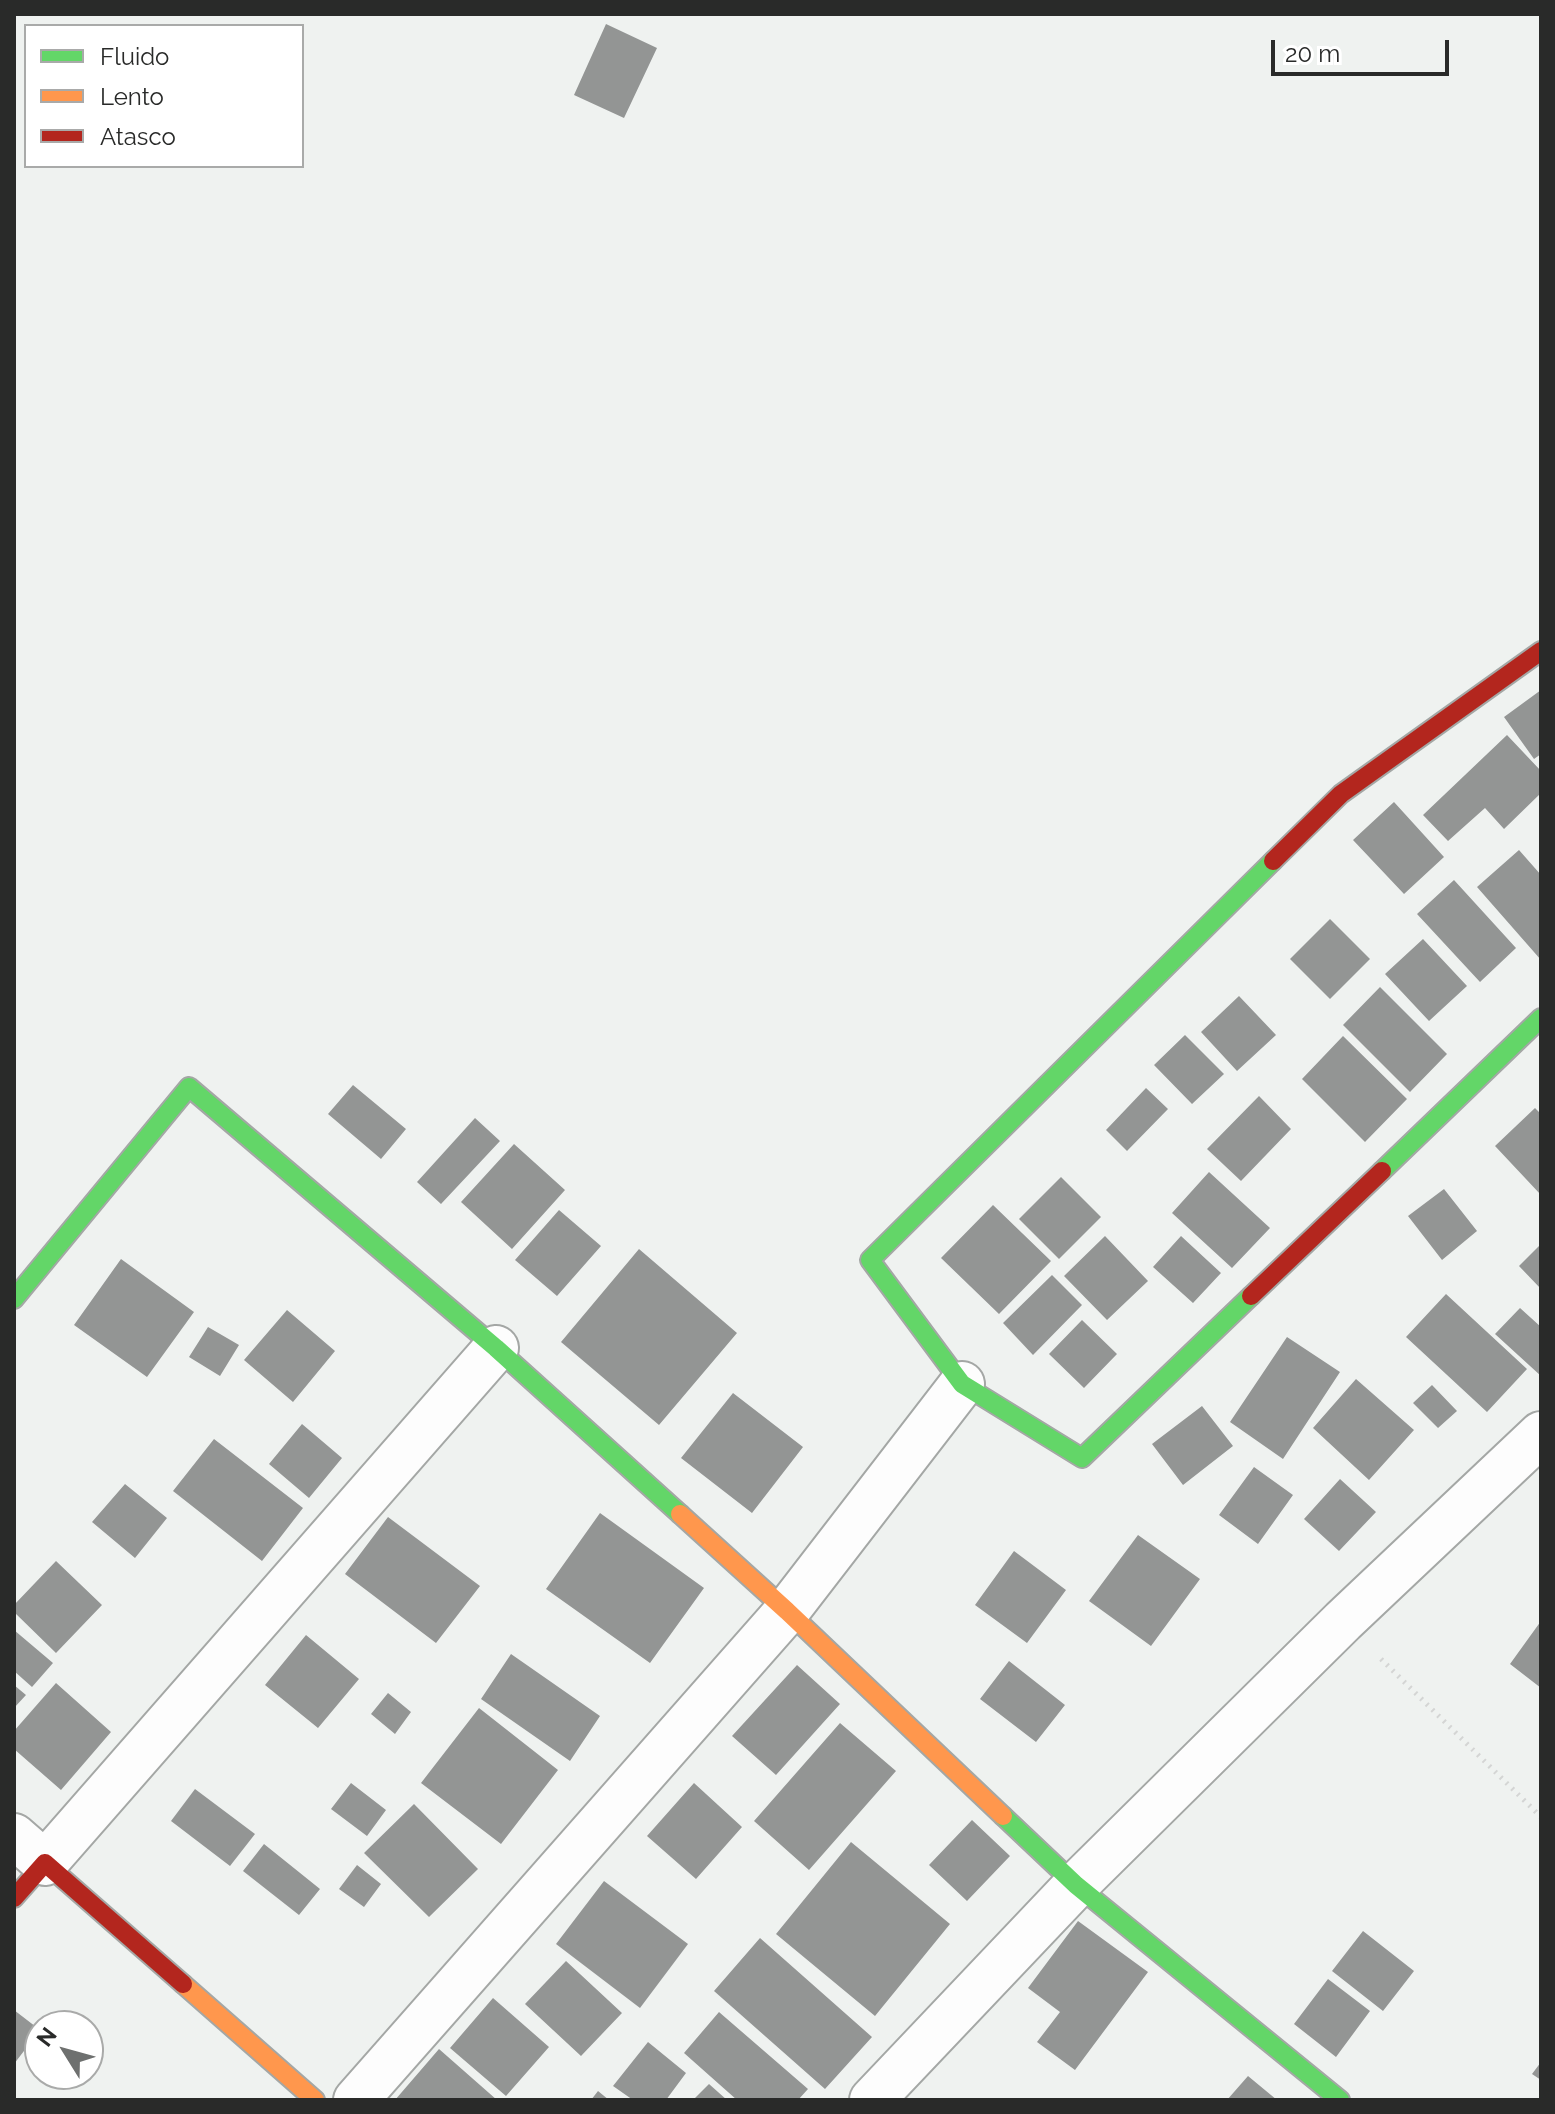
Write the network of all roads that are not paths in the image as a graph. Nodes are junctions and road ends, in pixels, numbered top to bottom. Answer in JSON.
{"nodes":[{"id":1,"x":1541,"y":651,"type":"edge"},
{"id":2,"x":1541,"y":1018,"type":"edge"},
{"id":3,"x":14,"y":1299,"type":"edge"},
{"id":4,"x":496,"y":1348,"type":"junction"},
{"id":5,"x":962,"y":1384,"type":"junction"},
{"id":6,"x":1541,"y":1434,"type":"edge"},
{"id":7,"x":787,"y":1611,"type":"junction"},
{"id":8,"x":29,"y":1849,"type":"edge"},
{"id":9,"x":1076,"y":1885,"type":"junction"},
{"id":10,"x":14,"y":1898,"type":"edge"},
{"id":11,"x":315,"y":2100,"type":"edge"},
{"id":12,"x":356,"y":2100,"type":"edge"},
{"id":13,"x":872,"y":2100,"type":"edge"},
{"id":14,"x":1340,"y":2100,"type":"edge"}],
"edges":[{"from":1,"to":5,"type":"street"},
{"from":2,"to":5,"type":"street"},
{"from":3,"to":4,"type":"street"},
{"from":4,"to":7,"type":"street"},
{"from":4,"to":8,"type":"street"},
{"from":5,"to":7,"type":"street"},
{"from":6,"to":9,"type":"street"},
{"from":7,"to":9,"type":"street"},
{"from":7,"to":12,"type":"street"},
{"from":8,"to":10,"type":"street"},
{"from":8,"to":11,"type":"street"},
{"from":9,"to":13,"type":"street"},
{"from":9,"to":14,"type":"street"}]}
